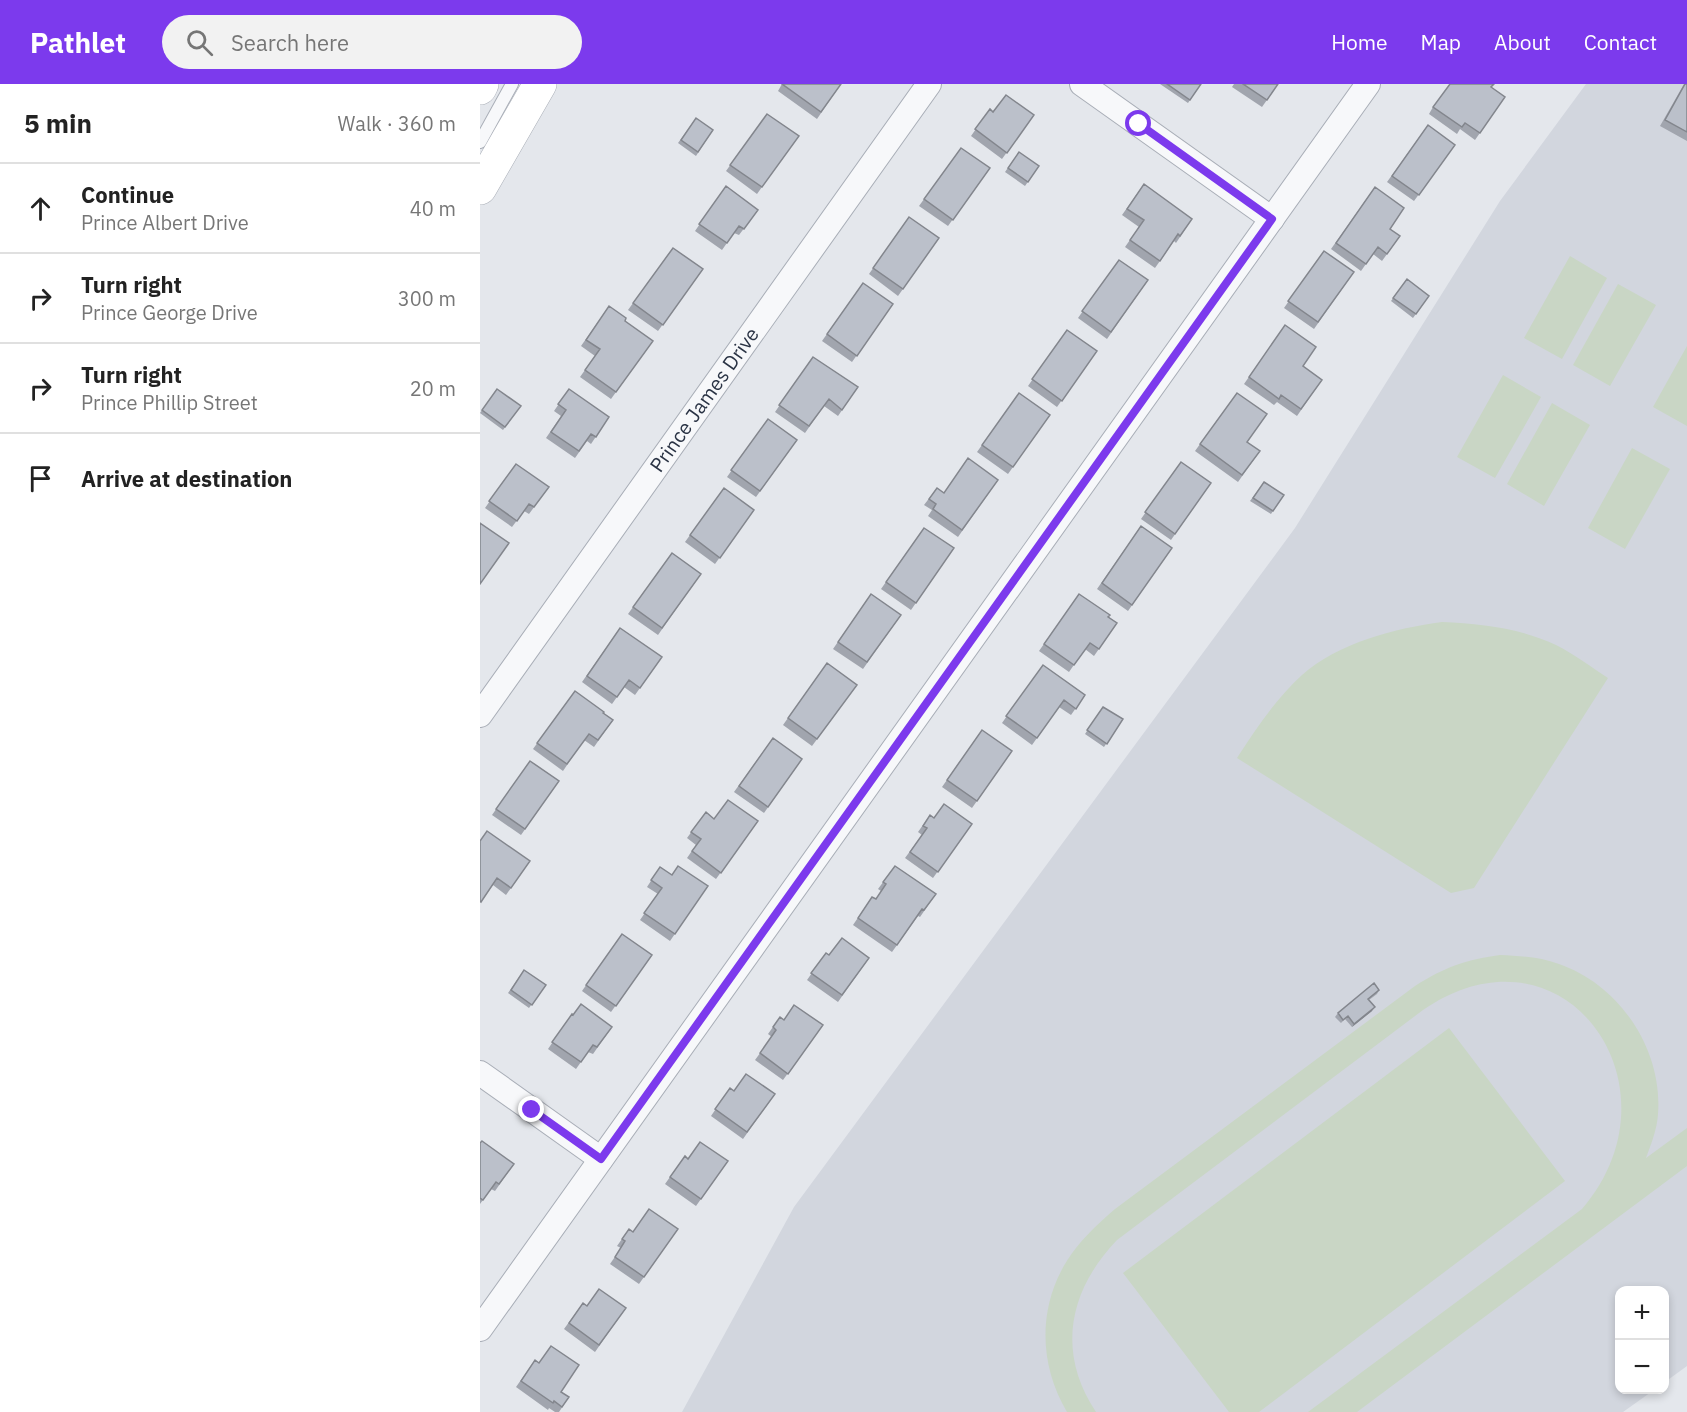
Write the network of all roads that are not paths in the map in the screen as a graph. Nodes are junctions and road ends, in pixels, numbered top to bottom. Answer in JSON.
{"nodes":[{"id":1,"x":482,"y":84,"type":"edge"},
{"id":2,"x":512,"y":84,"type":"edge"},
{"id":3,"x":540,"y":84,"type":"edge"},
{"id":4,"x":929,"y":84,"type":"edge"},
{"id":5,"x":1082,"y":84,"type":"edge"},
{"id":6,"x":1368,"y":84,"type":"edge"},
{"id":7,"x":480,"y":88,"type":"edge"},
{"id":8,"x":480,"y":142,"type":"edge"},
{"id":9,"x":480,"y":188,"type":"edge"},
{"id":10,"x":1272,"y":219,"type":"junction"},
{"id":11,"x":480,"y":715,"type":"edge"},
{"id":12,"x":480,"y":1073,"type":"edge"},
{"id":13,"x":601,"y":1159,"type":"junction"},
{"id":14,"x":480,"y":1329,"type":"edge"}],
"edges":[{"from":1,"to":7,"type":"main road"},
{"from":2,"to":8,"type":"lane"},
{"from":3,"to":9,"type":"main road"},
{"from":4,"to":11,"type":"street","name":"Prince James Drive"},
{"from":5,"to":10,"type":"street"},
{"from":6,"to":10,"type":"street"},
{"from":10,"to":13,"type":"street"},
{"from":12,"to":13,"type":"street"},
{"from":13,"to":14,"type":"street"}]}
